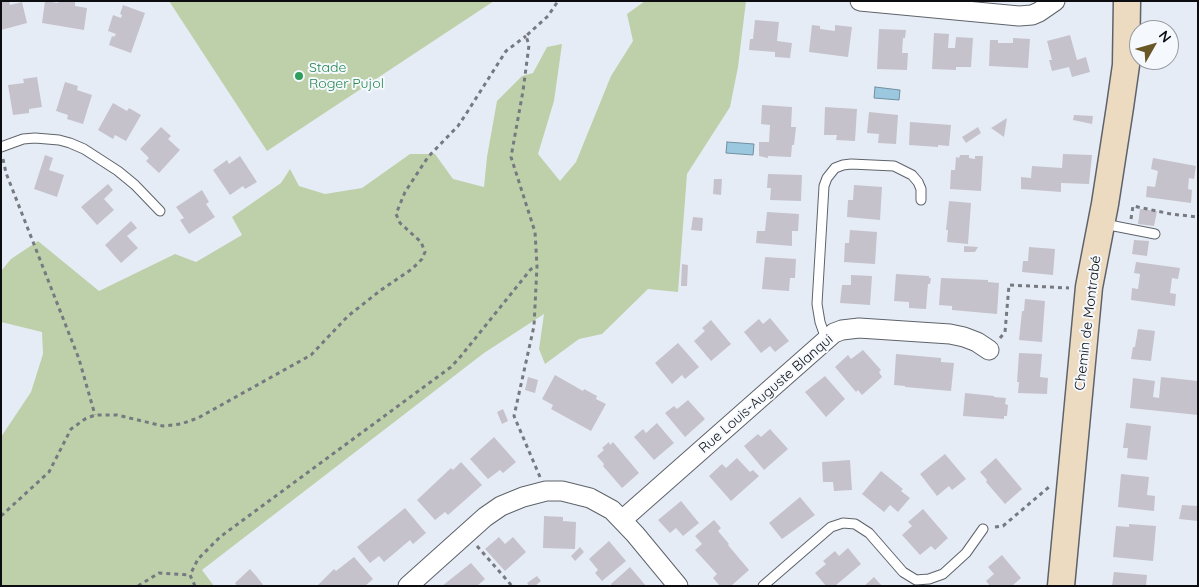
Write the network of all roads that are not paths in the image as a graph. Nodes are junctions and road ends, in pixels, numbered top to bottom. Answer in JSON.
{"nodes":[{"id":1,"x":860,"y":1,"type":"edge"},
{"id":2,"x":1055,"y":1,"type":"edge"},
{"id":3,"x":1127,"y":1,"type":"edge"},
{"id":4,"x":929,"y":5,"type":"edge"},
{"id":5,"x":1,"y":147,"type":"edge"},
{"id":6,"x":921,"y":200,"type":"dead end"},
{"id":7,"x":160,"y":211,"type":"dead end"},
{"id":8,"x":1101,"y":224,"type":"junction"},
{"id":9,"x":1156,"y":234,"type":"dead end"},
{"id":10,"x":826,"y":339,"type":"junction"},
{"id":11,"x":989,"y":350,"type":"road end"},
{"id":12,"x":622,"y":520,"type":"junction"},
{"id":13,"x":983,"y":529,"type":"road end"},
{"id":14,"x":408,"y":586,"type":"edge"},
{"id":15,"x":678,"y":586,"type":"edge"},
{"id":16,"x":763,"y":586,"type":"edge"},
{"id":17,"x":1060,"y":586,"type":"edge"}],
"edges":[{"from":1,"to":4,"type":"street"},
{"from":2,"to":4,"type":"street"},
{"from":3,"to":8,"type":"street","name":"Chemin de Montrabé"},
{"from":5,"to":7,"type":"lane"},
{"from":6,"to":10,"type":"lane"},
{"from":8,"to":9,"type":"lane"},
{"from":8,"to":17,"type":"street","name":"Chemin de Montrabé"},
{"from":10,"to":11,"type":"street","name":"Rue Louis-Auguste Blanqui"},
{"from":10,"to":12,"type":"street","name":"Rue Louis-Auguste Blanqui"},
{"from":12,"to":14,"type":"street"},
{"from":12,"to":15,"type":"street"},
{"from":13,"to":16,"type":"lane"}]}
